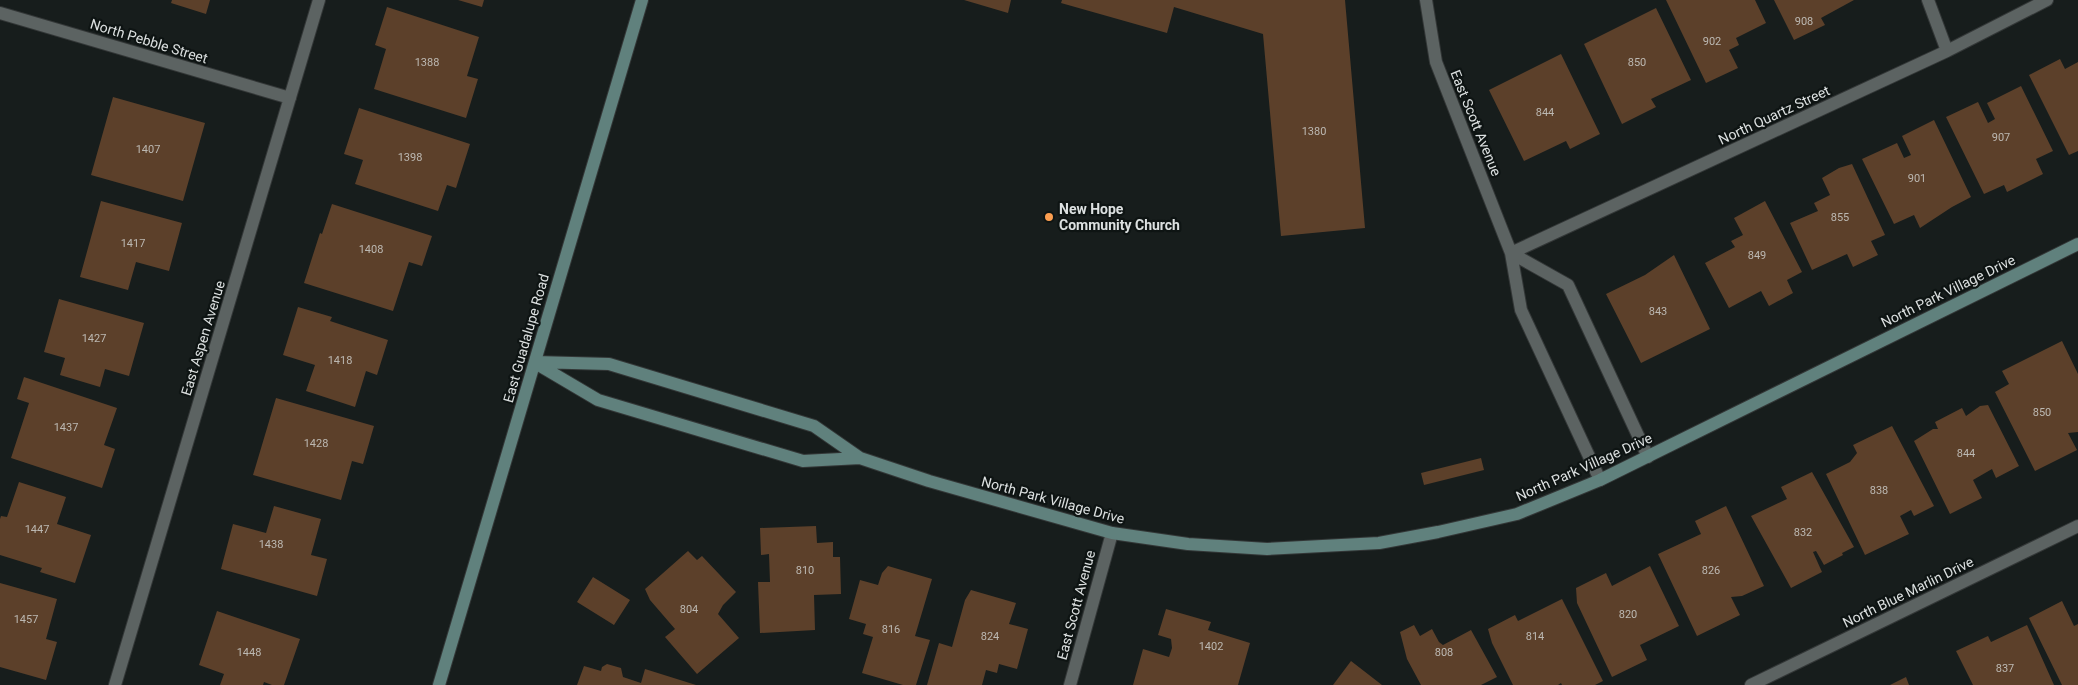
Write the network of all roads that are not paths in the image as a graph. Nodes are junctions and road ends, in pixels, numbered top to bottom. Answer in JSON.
{"nodes":[{"id":1,"x":319,"y":0,"type":"edge"},
{"id":2,"x":642,"y":0,"type":"edge"},
{"id":3,"x":1426,"y":0,"type":"edge"},
{"id":4,"x":1928,"y":0,"type":"edge"},
{"id":5,"x":2048,"y":0,"type":"edge"},
{"id":6,"x":0,"y":13,"type":"edge"},
{"id":7,"x":1947,"y":51,"type":"junction"},
{"id":8,"x":290,"y":98,"type":"junction"},
{"id":9,"x":2078,"y":244,"type":"edge"},
{"id":10,"x":1512,"y":253,"type":"junction"},
{"id":11,"x":534,"y":362,"type":"junction"},
{"id":12,"x":1648,"y":457,"type":"junction"},
{"id":13,"x":860,"y":458,"type":"junction"},
{"id":14,"x":1600,"y":480,"type":"junction"},
{"id":15,"x":2078,"y":526,"type":"edge"},
{"id":16,"x":1112,"y":533,"type":"junction"},
{"id":17,"x":115,"y":685,"type":"edge"},
{"id":18,"x":439,"y":685,"type":"edge"},
{"id":19,"x":1070,"y":685,"type":"edge"},
{"id":20,"x":1751,"y":685,"type":"edge"}],
"edges":[{"from":1,"to":8,"type":"street","name":"East Aspen Avenue"},
{"from":2,"to":11,"type":"street","name":"East Guadalupe Road"},
{"from":3,"to":10,"type":"street","name":"East Scott Avenue"},
{"from":4,"to":7,"type":"street"},
{"from":5,"to":7,"type":"street","name":"North Quartz Street"},
{"from":6,"to":8,"type":"street","name":"North Pebble Street"},
{"from":7,"to":10,"type":"street","name":"North Quartz Street"},
{"from":8,"to":17,"type":"street","name":"East Aspen Avenue"},
{"from":9,"to":12,"type":"street","name":"North Park Village Drive"},
{"from":10,"to":12,"type":"street"},
{"from":10,"to":14,"type":"street","name":"East Scott Avenue"},
{"from":11,"to":13,"type":"street","name":"North Park Village Drive"},
{"from":11,"to":13,"type":"street","name":"North Park Village Drive"},
{"from":11,"to":18,"type":"street","name":"East Guadalupe Road"},
{"from":12,"to":14,"type":"street","name":"North Park Village Drive"},
{"from":13,"to":16,"type":"street","name":"North Park Village Drive"},
{"from":14,"to":16,"type":"street","name":"North Park Village Drive"},
{"from":15,"to":20,"type":"street","name":"North Blue Marlin Drive"},
{"from":16,"to":19,"type":"street","name":"East Scott Avenue"}]}
